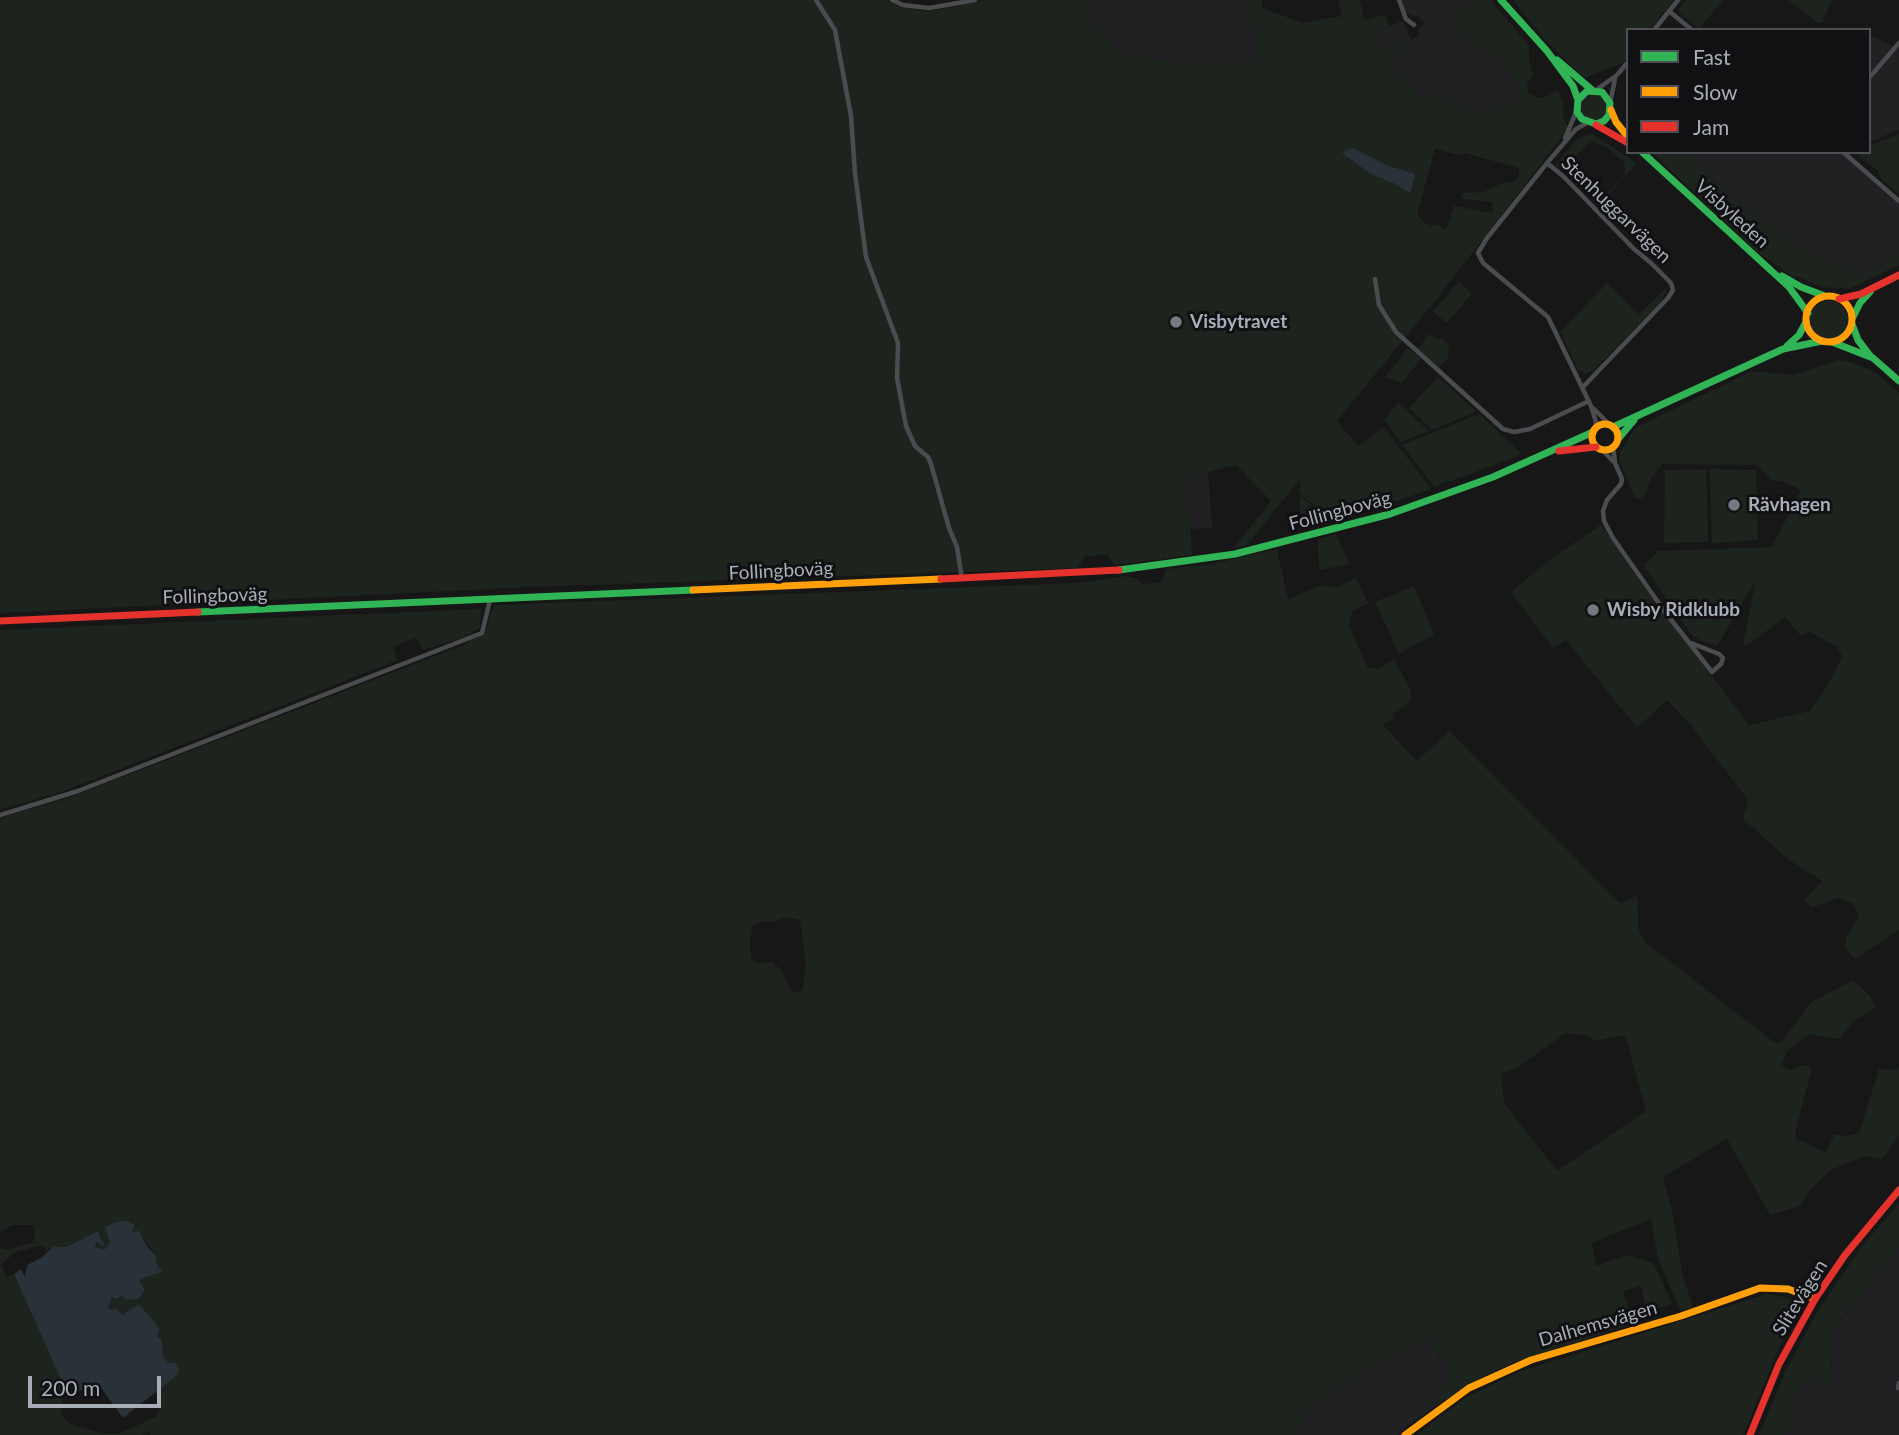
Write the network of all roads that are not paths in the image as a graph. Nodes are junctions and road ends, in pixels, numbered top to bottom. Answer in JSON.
{"nodes":[{"id":1,"x":816,"y":0,"type":"edge"},
{"id":2,"x":892,"y":0,"type":"edge"},
{"id":3,"x":975,"y":0,"type":"edge"},
{"id":4,"x":1399,"y":0,"type":"edge"},
{"id":5,"x":1501,"y":0,"type":"edge"},
{"id":6,"x":1507,"y":0,"type":"edge"},
{"id":7,"x":1678,"y":0,"type":"edge"},
{"id":8,"x":962,"y":1,"type":"edge"},
{"id":9,"x":1669,"y":11,"type":"junction"},
{"id":10,"x":1414,"y":25,"type":"dead end"},
{"id":11,"x":1656,"y":28,"type":"edge"},
{"id":12,"x":1690,"y":28,"type":"edge"},
{"id":13,"x":1533,"y":34,"type":"junction"},
{"id":14,"x":1899,"y":43,"type":"edge"},
{"id":15,"x":1548,"y":51,"type":"junction"},
{"id":16,"x":1626,"y":64,"type":"edge"},
{"id":17,"x":1617,"y":75,"type":"junction"},
{"id":18,"x":1871,"y":76,"type":"edge"},
{"id":19,"x":1595,"y":90,"type":"junction"},
{"id":20,"x":1578,"y":100,"type":"junction"},
{"id":21,"x":1610,"y":107,"type":"junction"},
{"id":22,"x":1577,"y":110,"type":"junction"},
{"id":23,"x":1590,"y":123,"type":"junction"},
{"id":24,"x":1626,"y":134,"type":"edge"},
{"id":25,"x":1626,"y":142,"type":"edge"},
{"id":26,"x":1561,"y":145,"type":"junction"},
{"id":27,"x":1643,"y":154,"type":"edge"},
{"id":28,"x":1845,"y":154,"type":"edge"},
{"id":29,"x":1547,"y":163,"type":"junction"},
{"id":30,"x":1899,"y":201,"type":"edge"},
{"id":31,"x":1768,"y":267,"type":"junction"},
{"id":32,"x":1899,"y":275,"type":"edge"},
{"id":33,"x":1375,"y":279,"type":"dead end"},
{"id":34,"x":1874,"y":288,"type":"junction"},
{"id":35,"x":1827,"y":297,"type":"junction"},
{"id":36,"x":1839,"y":299,"type":"junction"},
{"id":37,"x":1807,"y":317,"type":"junction"},
{"id":38,"x":1852,"y":320,"type":"junction"},
{"id":39,"x":1826,"y":342,"type":"junction"},
{"id":40,"x":1783,"y":349,"type":"junction"},
{"id":41,"x":1873,"y":358,"type":"junction"},
{"id":42,"x":1899,"y":381,"type":"edge"},
{"id":43,"x":1582,"y":388,"type":"junction"},
{"id":44,"x":1590,"y":403,"type":"junction"},
{"id":45,"x":1646,"y":410,"type":"junction"},
{"id":46,"x":1612,"y":426,"type":"junction"},
{"id":47,"x":1594,"y":430,"type":"junction"},
{"id":48,"x":1615,"y":444,"type":"junction"},
{"id":49,"x":1599,"y":448,"type":"junction"},
{"id":50,"x":1547,"y":454,"type":"junction"},
{"id":51,"x":1615,"y":463,"type":"junction"},
{"id":52,"x":962,"y":579,"type":"junction"},
{"id":53,"x":490,"y":600,"type":"junction"},
{"id":54,"x":0,"y":621,"type":"edge"},
{"id":55,"x":1690,"y":643,"type":"junction"},
{"id":56,"x":0,"y":815,"type":"edge"},
{"id":57,"x":1899,"y":1190,"type":"edge"},
{"id":58,"x":1815,"y":1299,"type":"junction"},
{"id":59,"x":1405,"y":1435,"type":"edge"},
{"id":60,"x":1750,"y":1435,"type":"edge"}],
"edges":[{"from":1,"to":52,"type":"street"},
{"from":2,"to":8,"type":"street"},
{"from":3,"to":8,"type":"street"},
{"from":4,"to":10,"type":"street"},
{"from":5,"to":13,"type":"main road"},
{"from":6,"to":13,"type":"main road"},
{"from":7,"to":9,"type":"street"},
{"from":9,"to":11,"type":"street"},
{"from":9,"to":12,"type":"street"},
{"from":13,"to":15,"type":"main road"},
{"from":14,"to":18,"type":"street"},
{"from":15,"to":19,"type":"main road"},
{"from":15,"to":20,"type":"main road"},
{"from":16,"to":17,"type":"street"},
{"from":17,"to":19,"type":"street"},
{"from":17,"to":21,"type":"street"},
{"from":19,"to":20,"type":"main road"},
{"from":19,"to":21,"type":"main road"},
{"from":20,"to":22,"type":"main road"},
{"from":21,"to":23,"type":"main road"},
{"from":21,"to":24,"type":"main road"},
{"from":22,"to":23,"type":"main road"},
{"from":22,"to":26,"type":"street"},
{"from":23,"to":25,"type":"main road"},
{"from":23,"to":26,"type":"street"},
{"from":26,"to":29,"type":"street","name":"Stenhuggarvägen"},
{"from":27,"to":31,"type":"main road","name":"Visbyleden"},
{"from":28,"to":30,"type":"street"},
{"from":29,"to":43,"type":"street"},
{"from":29,"to":43,"type":"street","name":"Stenhuggarvägen"},
{"from":31,"to":35,"type":"main road","name":"Visbyleden"},
{"from":31,"to":37,"type":"main road","name":"Visbyleden"},
{"from":32,"to":34,"type":"main road"},
{"from":33,"to":44,"type":"street"},
{"from":34,"to":36,"type":"main road"},
{"from":34,"to":38,"type":"main road"},
{"from":35,"to":36,"type":"main road"},
{"from":35,"to":37,"type":"main road"},
{"from":36,"to":38,"type":"main road"},
{"from":37,"to":39,"type":"main road"},
{"from":37,"to":40,"type":"main road"},
{"from":38,"to":39,"type":"main road"},
{"from":38,"to":41,"type":"main road"},
{"from":39,"to":40,"type":"main road"},
{"from":39,"to":41,"type":"main road"},
{"from":40,"to":45,"type":"main road"},
{"from":41,"to":42,"type":"main road"},
{"from":43,"to":44,"type":"street"},
{"from":44,"to":46,"type":"street"},
{"from":44,"to":47,"type":"street"},
{"from":45,"to":46,"type":"main road"},
{"from":45,"to":48,"type":"main road"},
{"from":46,"to":47,"type":"main road"},
{"from":46,"to":48,"type":"main road"},
{"from":47,"to":49,"type":"main road"},
{"from":47,"to":50,"type":"main road","name":"Follingboväg"},
{"from":48,"to":49,"type":"main road"},
{"from":48,"to":51,"type":"street"},
{"from":49,"to":50,"type":"main road","name":"Follingboväg"},
{"from":49,"to":51,"type":"street"},
{"from":50,"to":52,"type":"main road","name":"Follingboväg"},
{"from":51,"to":55,"type":"street"},
{"from":52,"to":53,"type":"main road","name":"Follingboväg"},
{"from":53,"to":54,"type":"main road","name":"Follingboväg"},
{"from":53,"to":56,"type":"street"},
{"from":55,"to":55,"type":"street"},
{"from":57,"to":58,"type":"main road","name":"Slitevägen"},
{"from":58,"to":59,"type":"main road","name":"Dalhemsvägen"},
{"from":58,"to":60,"type":"main road","name":"Slitevägen"}]}
